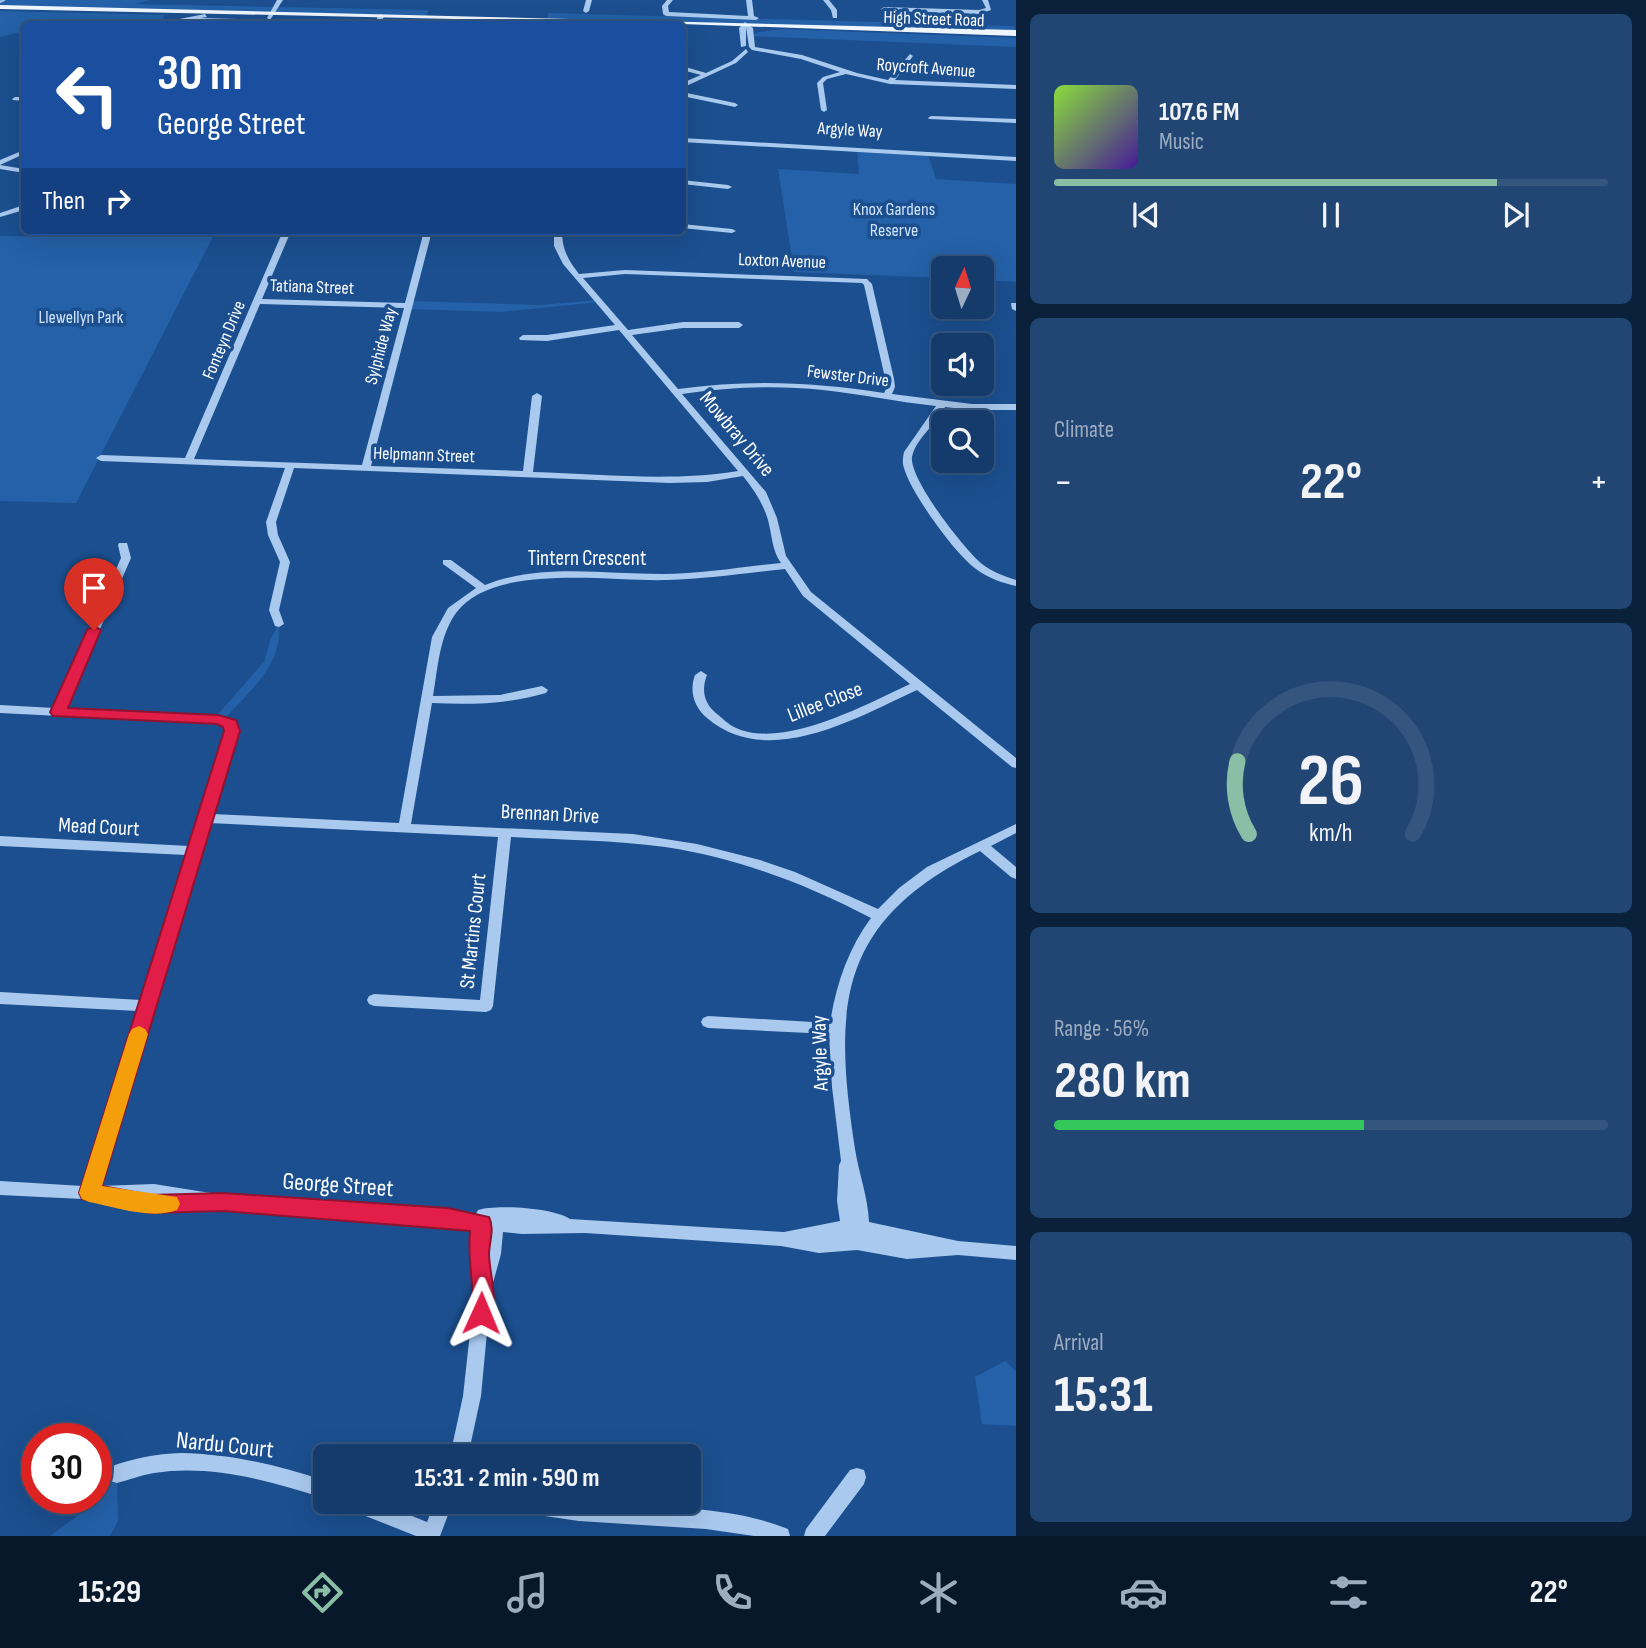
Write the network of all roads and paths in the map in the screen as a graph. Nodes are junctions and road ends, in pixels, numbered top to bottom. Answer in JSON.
{"nodes":[{"id":1,"x":280,"y":0,"type":"edge"},
{"id":2,"x":670,"y":0,"type":"edge"},
{"id":3,"x":748,"y":0,"type":"edge"},
{"id":4,"x":825,"y":0,"type":"edge"},
{"id":5,"x":985,"y":0,"type":"edge"},
{"id":6,"x":597,"y":4,"type":"dead end"},
{"id":7,"x":587,"y":5,"type":"edge"},
{"id":8,"x":0,"y":9,"type":"edge"},
{"id":9,"x":884,"y":9,"type":"dead end"},
{"id":10,"x":843,"y":10,"type":"dead end"},
{"id":11,"x":271,"y":16,"type":"junction"},
{"id":12,"x":167,"y":18,"type":"edge"},
{"id":13,"x":204,"y":19,"type":"junction"},
{"id":14,"x":513,"y":19,"type":"junction"},
{"id":15,"x":379,"y":20,"type":"edge"},
{"id":16,"x":270,"y":21,"type":"edge"},
{"id":17,"x":354,"y":21,"type":"edge"},
{"id":18,"x":430,"y":21,"type":"edge"},
{"id":19,"x":523,"y":21,"type":"edge"},
{"id":20,"x":580,"y":21,"type":"edge"},
{"id":21,"x":686,"y":24,"type":"edge"},
{"id":22,"x":748,"y":26,"type":"junction"},
{"id":23,"x":686,"y":27,"type":"edge"},
{"id":24,"x":907,"y":32,"type":"junction"},
{"id":25,"x":1016,"y":36,"type":"edge"},
{"id":26,"x":749,"y":48,"type":"junction"},
{"id":27,"x":910,"y":56,"type":"dead end"},
{"id":28,"x":686,"y":69,"type":"edge"},
{"id":29,"x":847,"y":72,"type":"junction"},
{"id":30,"x":707,"y":75,"type":"junction"},
{"id":31,"x":890,"y":82,"type":"junction"},
{"id":32,"x":686,"y":84,"type":"edge"},
{"id":33,"x":1016,"y":87,"type":"edge"},
{"id":34,"x":686,"y":95,"type":"edge"},
{"id":35,"x":15,"y":99,"type":"dead end"},
{"id":36,"x":21,"y":99,"type":"edge"},
{"id":37,"x":735,"y":105,"type":"dead end"},
{"id":38,"x":824,"y":110,"type":"dead end"},
{"id":39,"x":931,"y":118,"type":"dead end"},
{"id":40,"x":1016,"y":121,"type":"edge"},
{"id":41,"x":686,"y":140,"type":"edge"},
{"id":42,"x":21,"y":154,"type":"edge"},
{"id":43,"x":1016,"y":159,"type":"edge"},
{"id":44,"x":0,"y":165,"type":"edge"},
{"id":45,"x":21,"y":170,"type":"edge"},
{"id":46,"x":686,"y":182,"type":"edge"},
{"id":47,"x":728,"y":187,"type":"dead end"},
{"id":48,"x":21,"y":209,"type":"edge"},
{"id":49,"x":0,"y":215,"type":"edge"},
{"id":50,"x":686,"y":226,"type":"edge"},
{"id":51,"x":732,"y":231,"type":"dead end"},
{"id":52,"x":285,"y":235,"type":"edge"},
{"id":53,"x":427,"y":235,"type":"edge"},
{"id":54,"x":559,"y":235,"type":"edge"},
{"id":55,"x":578,"y":276,"type":"junction"},
{"id":56,"x":258,"y":301,"type":"junction"},
{"id":57,"x":408,"y":306,"type":"junction"},
{"id":58,"x":739,"y":325,"type":"dead end"},
{"id":59,"x":623,"y":330,"type":"junction"},
{"id":60,"x":523,"y":338,"type":"dead end"},
{"id":61,"x":677,"y":392,"type":"junction"},
{"id":62,"x":537,"y":396,"type":"dead end"},
{"id":63,"x":887,"y":396,"type":"junction"},
{"id":64,"x":941,"y":405,"type":"junction"},
{"id":65,"x":1016,"y":407,"type":"edge"},
{"id":66,"x":101,"y":458,"type":"dead end"},
{"id":67,"x":188,"y":462,"type":"junction"},
{"id":68,"x":290,"y":466,"type":"junction"},
{"id":69,"x":366,"y":468,"type":"junction"},
{"id":70,"x":746,"y":473,"type":"junction"},
{"id":71,"x":528,"y":474,"type":"junction"},
{"id":72,"x":123,"y":545,"type":"dead end"},
{"id":73,"x":447,"y":562,"type":"dead end"},
{"id":74,"x":786,"y":566,"type":"junction"},
{"id":75,"x":1016,"y":583,"type":"edge"},
{"id":76,"x":484,"y":589,"type":"junction"},
{"id":77,"x":279,"y":624,"type":"dead end"},
{"id":78,"x":701,"y":675,"type":"dead end"},
{"id":79,"x":918,"y":685,"type":"junction"},
{"id":80,"x":542,"y":690,"type":"dead end"},
{"id":81,"x":428,"y":699,"type":"junction"},
{"id":82,"x":0,"y":709,"type":"edge"},
{"id":83,"x":58,"y":712,"type":"junction"},
{"id":84,"x":1016,"y":764,"type":"edge"},
{"id":85,"x":206,"y":817,"type":"junction"},
{"id":86,"x":404,"y":828,"type":"junction"},
{"id":87,"x":1016,"y":828,"type":"edge"},
{"id":88,"x":505,"y":833,"type":"junction"},
{"id":89,"x":0,"y":841,"type":"edge"},
{"id":90,"x":982,"y":845,"type":"junction"},
{"id":91,"x":195,"y":851,"type":"junction"},
{"id":92,"x":1016,"y":874,"type":"edge"},
{"id":93,"x":879,"y":916,"type":"junction"},
{"id":94,"x":0,"y":998,"type":"edge"},
{"id":95,"x":374,"y":1000,"type":"dead end"},
{"id":96,"x":147,"y":1006,"type":"junction"},
{"id":97,"x":708,"y":1022,"type":"dead end"},
{"id":98,"x":836,"y":1029,"type":"junction"},
{"id":99,"x":848,"y":1152,"type":"joint"},
{"id":100,"x":0,"y":1188,"type":"edge"},
{"id":101,"x":89,"y":1193,"type":"junction"},
{"id":102,"x":448,"y":1218,"type":"joint"},
{"id":103,"x":489,"y":1221,"type":"junction"},
{"id":104,"x":855,"y":1232,"type":"junction"},
{"id":105,"x":1016,"y":1253,"type":"edge"},
{"id":106,"x":462,"y":1444,"type":"edge"},
{"id":107,"x":117,"y":1474,"type":"dead end"},
{"id":108,"x":857,"y":1477,"type":"dead end"},
{"id":109,"x":313,"y":1486,"type":"edge"},
{"id":110,"x":383,"y":1514,"type":"edge"},
{"id":111,"x":440,"y":1514,"type":"edge"},
{"id":112,"x":634,"y":1514,"type":"edge"},
{"id":113,"x":432,"y":1535,"type":"edge"},
{"id":114,"x":781,"y":1536,"type":"edge"},
{"id":115,"x":813,"y":1536,"type":"edge"}],
"edges":[{"from":1,"to":11,"type":"street"},
{"from":2,"to":22,"type":"street"},
{"from":3,"to":22,"type":"street"},
{"from":4,"to":10,"type":"street"},
{"from":5,"to":9,"type":"street"},
{"from":6,"to":7,"type":"street"},
{"from":8,"to":12,"type":"main road","name":"High Street Road"},
{"from":11,"to":12,"type":"main road","name":"High Street Road"},
{"from":11,"to":13,"type":"main road","name":"High Street Road"},
{"from":11,"to":15,"type":"main road","name":"High Street Road"},
{"from":11,"to":17,"type":"main road","name":"High Street Road"},
{"from":12,"to":13,"type":"main road","name":"High Street Road"},
{"from":13,"to":16,"type":"street","name":"High Street Road"},
{"from":14,"to":15,"type":"main road","name":"High Street Road"},
{"from":14,"to":19,"type":"main road"},
{"from":14,"to":20,"type":"main road","name":"High Street Road"},
{"from":15,"to":17,"type":"main road","name":"High Street Road"},
{"from":15,"to":18,"type":"main road","name":"High Street Road"},
{"from":21,"to":22,"type":"main road","name":"High Street Road"},
{"from":22,"to":23,"type":"main road"},
{"from":22,"to":24,"type":"main road","name":"High Street Road"},
{"from":22,"to":24,"type":"main road","name":"High Street Road"},
{"from":22,"to":26,"type":"street"},
{"from":24,"to":25,"type":"main road","name":"High Street Road"},
{"from":26,"to":29,"type":"street","name":"Roycroft Avenue"},
{"from":26,"to":30,"type":"street"},
{"from":27,"to":31,"type":"street"},
{"from":28,"to":30,"type":"street"},
{"from":29,"to":31,"type":"street","name":"Roycroft Avenue"},
{"from":29,"to":38,"type":"street"},
{"from":30,"to":32,"type":"street"},
{"from":31,"to":33,"type":"street","name":"Roycroft Avenue"},
{"from":34,"to":37,"type":"street"},
{"from":35,"to":36,"type":"street"},
{"from":39,"to":40,"type":"street"},
{"from":41,"to":43,"type":"street","name":"Argyle Way"},
{"from":42,"to":44,"type":"street"},
{"from":44,"to":45,"type":"street"},
{"from":46,"to":47,"type":"street"},
{"from":48,"to":49,"type":"street"},
{"from":50,"to":51,"type":"street"},
{"from":52,"to":56,"type":"street","name":"Fonteyn Drive"},
{"from":53,"to":57,"type":"street","name":"Sylphide Way"},
{"from":54,"to":55,"type":"street","name":"Mowbray Drive"},
{"from":55,"to":59,"type":"street","name":"Mowbray Drive"},
{"from":55,"to":63,"type":"street","name":"Loxton Avenue"},
{"from":56,"to":57,"type":"street","name":"Tatiana Street"},
{"from":56,"to":67,"type":"street","name":"Fonteyn Drive"},
{"from":57,"to":69,"type":"street","name":"Sylphide Way"},
{"from":58,"to":59,"type":"street"},
{"from":59,"to":60,"type":"street"},
{"from":59,"to":61,"type":"street","name":"Mowbray Drive"},
{"from":61,"to":63,"type":"street","name":"Fewster Drive"},
{"from":61,"to":70,"type":"street","name":"Mowbray Drive"},
{"from":62,"to":71,"type":"street"},
{"from":63,"to":64,"type":"street","name":"Fewster Drive"},
{"from":64,"to":65,"type":"street","name":"Fewster Drive"},
{"from":64,"to":75,"type":"street"},
{"from":66,"to":67,"type":"street","name":"Helpmann Street"},
{"from":67,"to":68,"type":"street","name":"Helpmann Street"},
{"from":68,"to":69,"type":"street","name":"Helpmann Street"},
{"from":68,"to":77,"type":"street"},
{"from":69,"to":71,"type":"street","name":"Helpmann Street"},
{"from":70,"to":71,"type":"street","name":"Helpmann Street"},
{"from":70,"to":74,"type":"street","name":"Mowbray Drive"},
{"from":72,"to":83,"type":"street"},
{"from":73,"to":76,"type":"street"},
{"from":74,"to":76,"type":"street","name":"Tintern Crescent"},
{"from":74,"to":79,"type":"street","name":"Mowbray Drive"},
{"from":76,"to":81,"type":"street","name":"Tintern Crescent"},
{"from":78,"to":79,"type":"street","name":"Lillee Close"},
{"from":79,"to":84,"type":"street","name":"Mowbray Drive"},
{"from":80,"to":81,"type":"street"},
{"from":81,"to":86,"type":"street","name":"Tintern Crescent"},
{"from":82,"to":83,"type":"street"},
{"from":83,"to":85,"type":"street"},
{"from":85,"to":86,"type":"street","name":"Brennan Drive"},
{"from":85,"to":91,"type":"street"},
{"from":86,"to":88,"type":"street","name":"Brennan Drive"},
{"from":87,"to":90,"type":"street","name":"Argyle Way"},
{"from":88,"to":93,"type":"street","name":"Brennan Drive"},
{"from":88,"to":95,"type":"street","name":"St Martins Court"},
{"from":89,"to":91,"type":"street","name":"Mead Court"},
{"from":90,"to":92,"type":"street"},
{"from":90,"to":93,"type":"street","name":"Argyle Way"},
{"from":91,"to":96,"type":"street"},
{"from":93,"to":98,"type":"street","name":"Argyle Way"},
{"from":94,"to":96,"type":"street"},
{"from":96,"to":101,"type":"street"},
{"from":97,"to":98,"type":"street"},
{"from":98,"to":99,"type":"street","name":"Argyle Way"},
{"from":99,"to":104,"type":"street","name":"Argyle Way"},
{"from":100,"to":101,"type":"street","name":"George Street"},
{"from":101,"to":102,"type":"street","name":"George Street"},
{"from":102,"to":103,"type":"street","name":"George Street"},
{"from":103,"to":104,"type":"street","name":"George Street"},
{"from":103,"to":106,"type":"street"},
{"from":104,"to":105,"type":"street","name":"George Street"},
{"from":107,"to":109,"type":"street","name":"Nardu Court"},
{"from":108,"to":115,"type":"street"},
{"from":110,"to":113,"type":"street"},
{"from":111,"to":113,"type":"street"},
{"from":112,"to":114,"type":"street"}]}
